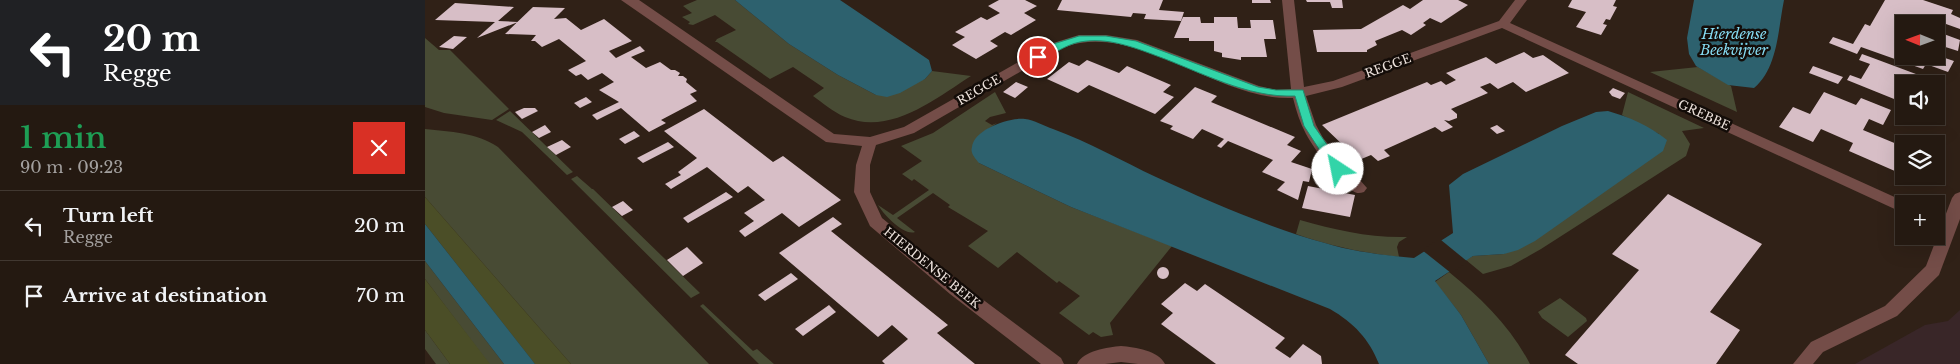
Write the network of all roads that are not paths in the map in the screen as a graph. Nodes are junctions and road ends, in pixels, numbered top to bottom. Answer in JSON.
{"nodes":[{"id":1,"x":627,"y":0,"type":"edge"},
{"id":2,"x":1288,"y":0,"type":"edge"},
{"id":3,"x":1521,"y":0,"type":"edge"},
{"id":4,"x":1503,"y":24,"type":"junction"},
{"id":5,"x":1299,"y":93,"type":"junction"},
{"id":6,"x":870,"y":142,"type":"junction"},
{"id":7,"x":1359,"y":188,"type":"dead end"},
{"id":8,"x":1960,"y":198,"type":"edge"},
{"id":9,"x":1895,"y":203,"type":"edge"},
{"id":10,"x":1945,"y":220,"type":"edge"},
{"id":11,"x":1938,"y":245,"type":"edge"},
{"id":12,"x":1055,"y":364,"type":"edge"},
{"id":13,"x":1086,"y":364,"type":"edge"},
{"id":14,"x":1156,"y":364,"type":"edge"},
{"id":15,"x":1802,"y":364,"type":"edge"}],
"edges":[{"from":1,"to":6,"type":"street","name":"REGGE"},
{"from":2,"to":5,"type":"street"},
{"from":3,"to":4,"type":"street"},
{"from":4,"to":5,"type":"street","name":"REGGE"},
{"from":4,"to":9,"type":"street","name":"GREBBE"},
{"from":5,"to":6,"type":"street","name":"REGGE"},
{"from":5,"to":7,"type":"street"},
{"from":6,"to":12,"type":"street","name":"HIERDENSE BEEK"},
{"from":8,"to":10,"type":"street"},
{"from":11,"to":15,"type":"street"},
{"from":13,"to":14,"type":"street"}]}
